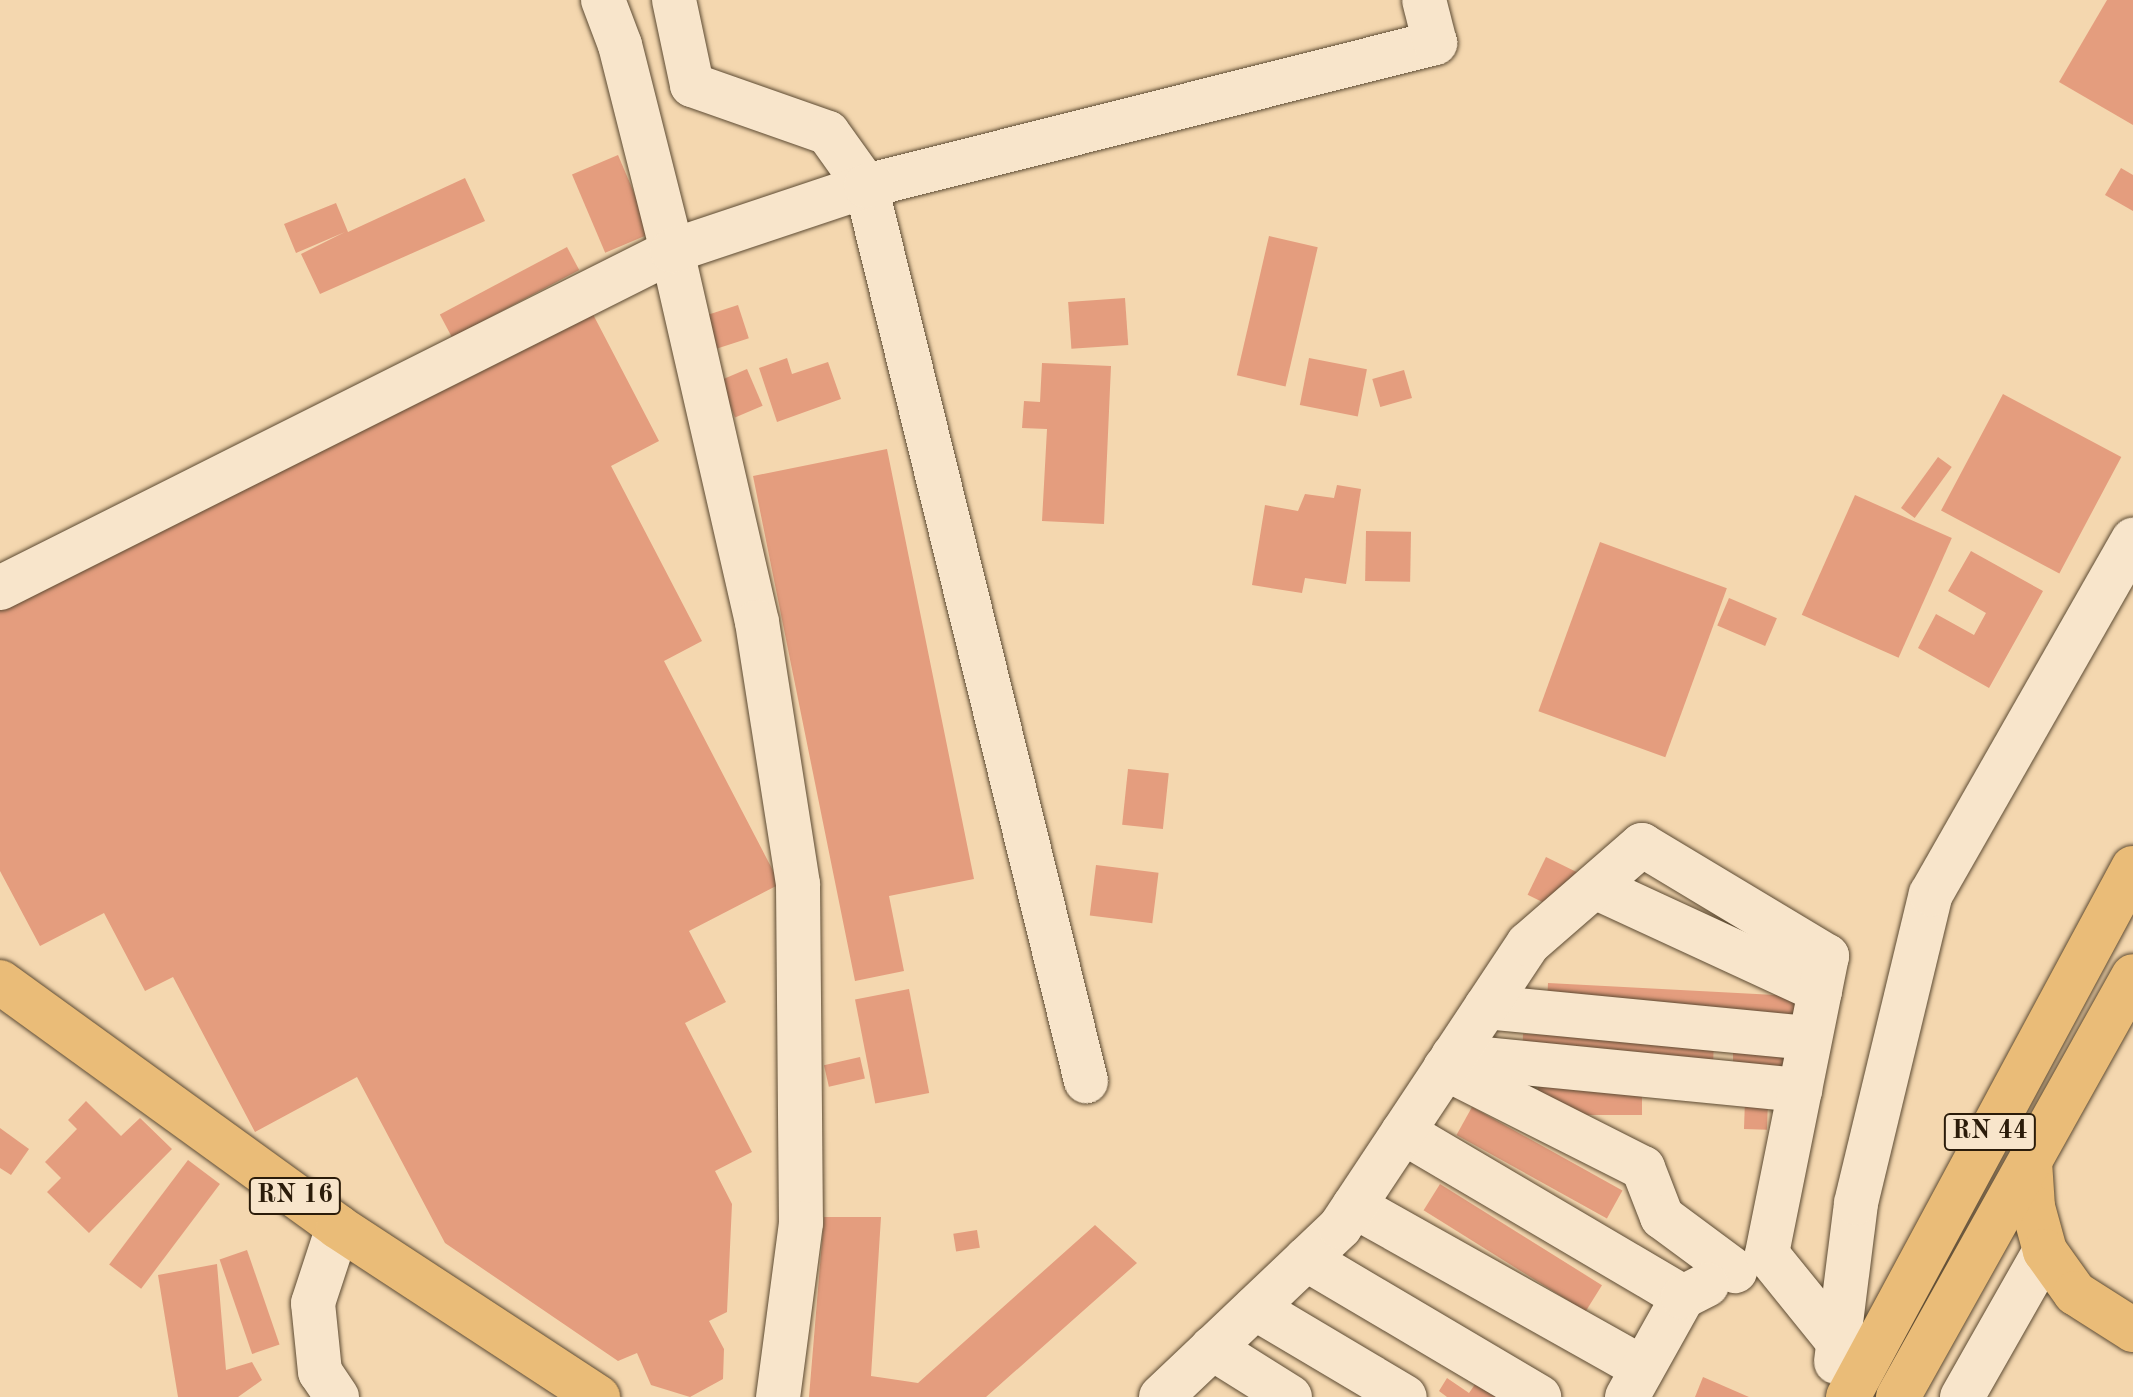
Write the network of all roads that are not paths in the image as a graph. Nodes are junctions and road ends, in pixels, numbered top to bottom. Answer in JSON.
{"nodes":[{"id":1,"x":603,"y":0,"type":"edge"},
{"id":2,"x":674,"y":0,"type":"edge"},
{"id":3,"x":1424,"y":0,"type":"edge"},
{"id":4,"x":866,"y":186,"type":"junction"},
{"id":5,"x":672,"y":251,"type":"junction"},
{"id":6,"x":2133,"y":540,"type":"edge"},
{"id":7,"x":0,"y":588,"type":"edge"},
{"id":8,"x":2133,"y":868,"type":"edge"},
{"id":9,"x":1595,"y":887,"type":"junction"},
{"id":10,"x":2133,"y":976,"type":"edge"},
{"id":11,"x":0,"y":982,"type":"edge"},
{"id":12,"x":1820,"y":991,"type":"junction"},
{"id":13,"x":1486,"y":1007,"type":"junction"},
{"id":14,"x":1810,"y":1038,"type":"junction"},
{"id":15,"x":1449,"y":1062,"type":"junction"},
{"id":16,"x":1086,"y":1081,"type":"dead end"},
{"id":17,"x":1800,"y":1090,"type":"junction"},
{"id":18,"x":1403,"y":1132,"type":"junction"},
{"id":19,"x":2030,"y":1162,"type":"junction"},
{"id":20,"x":1354,"y":1206,"type":"junction"},
{"id":21,"x":338,"y":1227,"type":"junction"},
{"id":22,"x":2045,"y":1251,"type":"junction"},
{"id":23,"x":1306,"y":1259,"type":"junction"},
{"id":24,"x":1751,"y":1262,"type":"junction"},
{"id":25,"x":1683,"y":1297,"type":"junction"},
{"id":26,"x":1255,"y":1308,"type":"junction"},
{"id":27,"x":2133,"y":1330,"type":"edge"},
{"id":28,"x":1839,"y":1343,"type":"junction"},
{"id":29,"x":1212,"y":1348,"type":"junction"},
{"id":30,"x":1635,"y":1382,"type":"edge"},
{"id":31,"x":1176,"y":1393,"type":"edge"},
{"id":32,"x":594,"y":1396,"type":"edge"},
{"id":33,"x":337,"y":1397,"type":"edge"},
{"id":34,"x":778,"y":1397,"type":"edge"},
{"id":35,"x":1290,"y":1397,"type":"edge"},
{"id":36,"x":1405,"y":1397,"type":"edge"},
{"id":37,"x":1539,"y":1397,"type":"edge"},
{"id":38,"x":1832,"y":1397,"type":"edge"},
{"id":39,"x":1848,"y":1397,"type":"edge"},
{"id":40,"x":1898,"y":1397,"type":"edge"},
{"id":41,"x":1962,"y":1397,"type":"edge"}],
"edges":[{"from":1,"to":5,"type":"street"},
{"from":2,"to":4,"type":"street"},
{"from":3,"to":4,"type":"street"},
{"from":4,"to":5,"type":"street"},
{"from":4,"to":16,"type":"street"},
{"from":5,"to":7,"type":"street"},
{"from":5,"to":34,"type":"street"},
{"from":6,"to":28,"type":"street"},
{"from":8,"to":39,"type":"main road","number":"RN 44"},
{"from":9,"to":12,"type":"street"},
{"from":9,"to":12,"type":"street"},
{"from":9,"to":13,"type":"street"},
{"from":10,"to":19,"type":"main road","number":"RN 44"},
{"from":11,"to":21,"type":"main road","number":"RN 16"},
{"from":12,"to":14,"type":"street"},
{"from":13,"to":14,"type":"street"},
{"from":13,"to":15,"type":"street"},
{"from":14,"to":17,"type":"street"},
{"from":15,"to":17,"type":"street"},
{"from":15,"to":18,"type":"street"},
{"from":15,"to":24,"type":"street"},
{"from":17,"to":24,"type":"street"},
{"from":18,"to":20,"type":"street"},
{"from":18,"to":25,"type":"street"},
{"from":19,"to":22,"type":"main road"},
{"from":19,"to":40,"type":"main road","number":"RN 44"},
{"from":20,"to":23,"type":"street"},
{"from":20,"to":30,"type":"street"},
{"from":21,"to":32,"type":"main road","number":"RN 16"},
{"from":21,"to":33,"type":"street"},
{"from":22,"to":27,"type":"main road"},
{"from":22,"to":41,"type":"street"},
{"from":23,"to":26,"type":"street"},
{"from":23,"to":37,"type":"street"},
{"from":24,"to":25,"type":"street"},
{"from":24,"to":28,"type":"street"},
{"from":25,"to":30,"type":"street"},
{"from":26,"to":29,"type":"street"},
{"from":26,"to":36,"type":"street"},
{"from":28,"to":38,"type":"street"},
{"from":29,"to":31,"type":"street"},
{"from":29,"to":35,"type":"street"}]}
